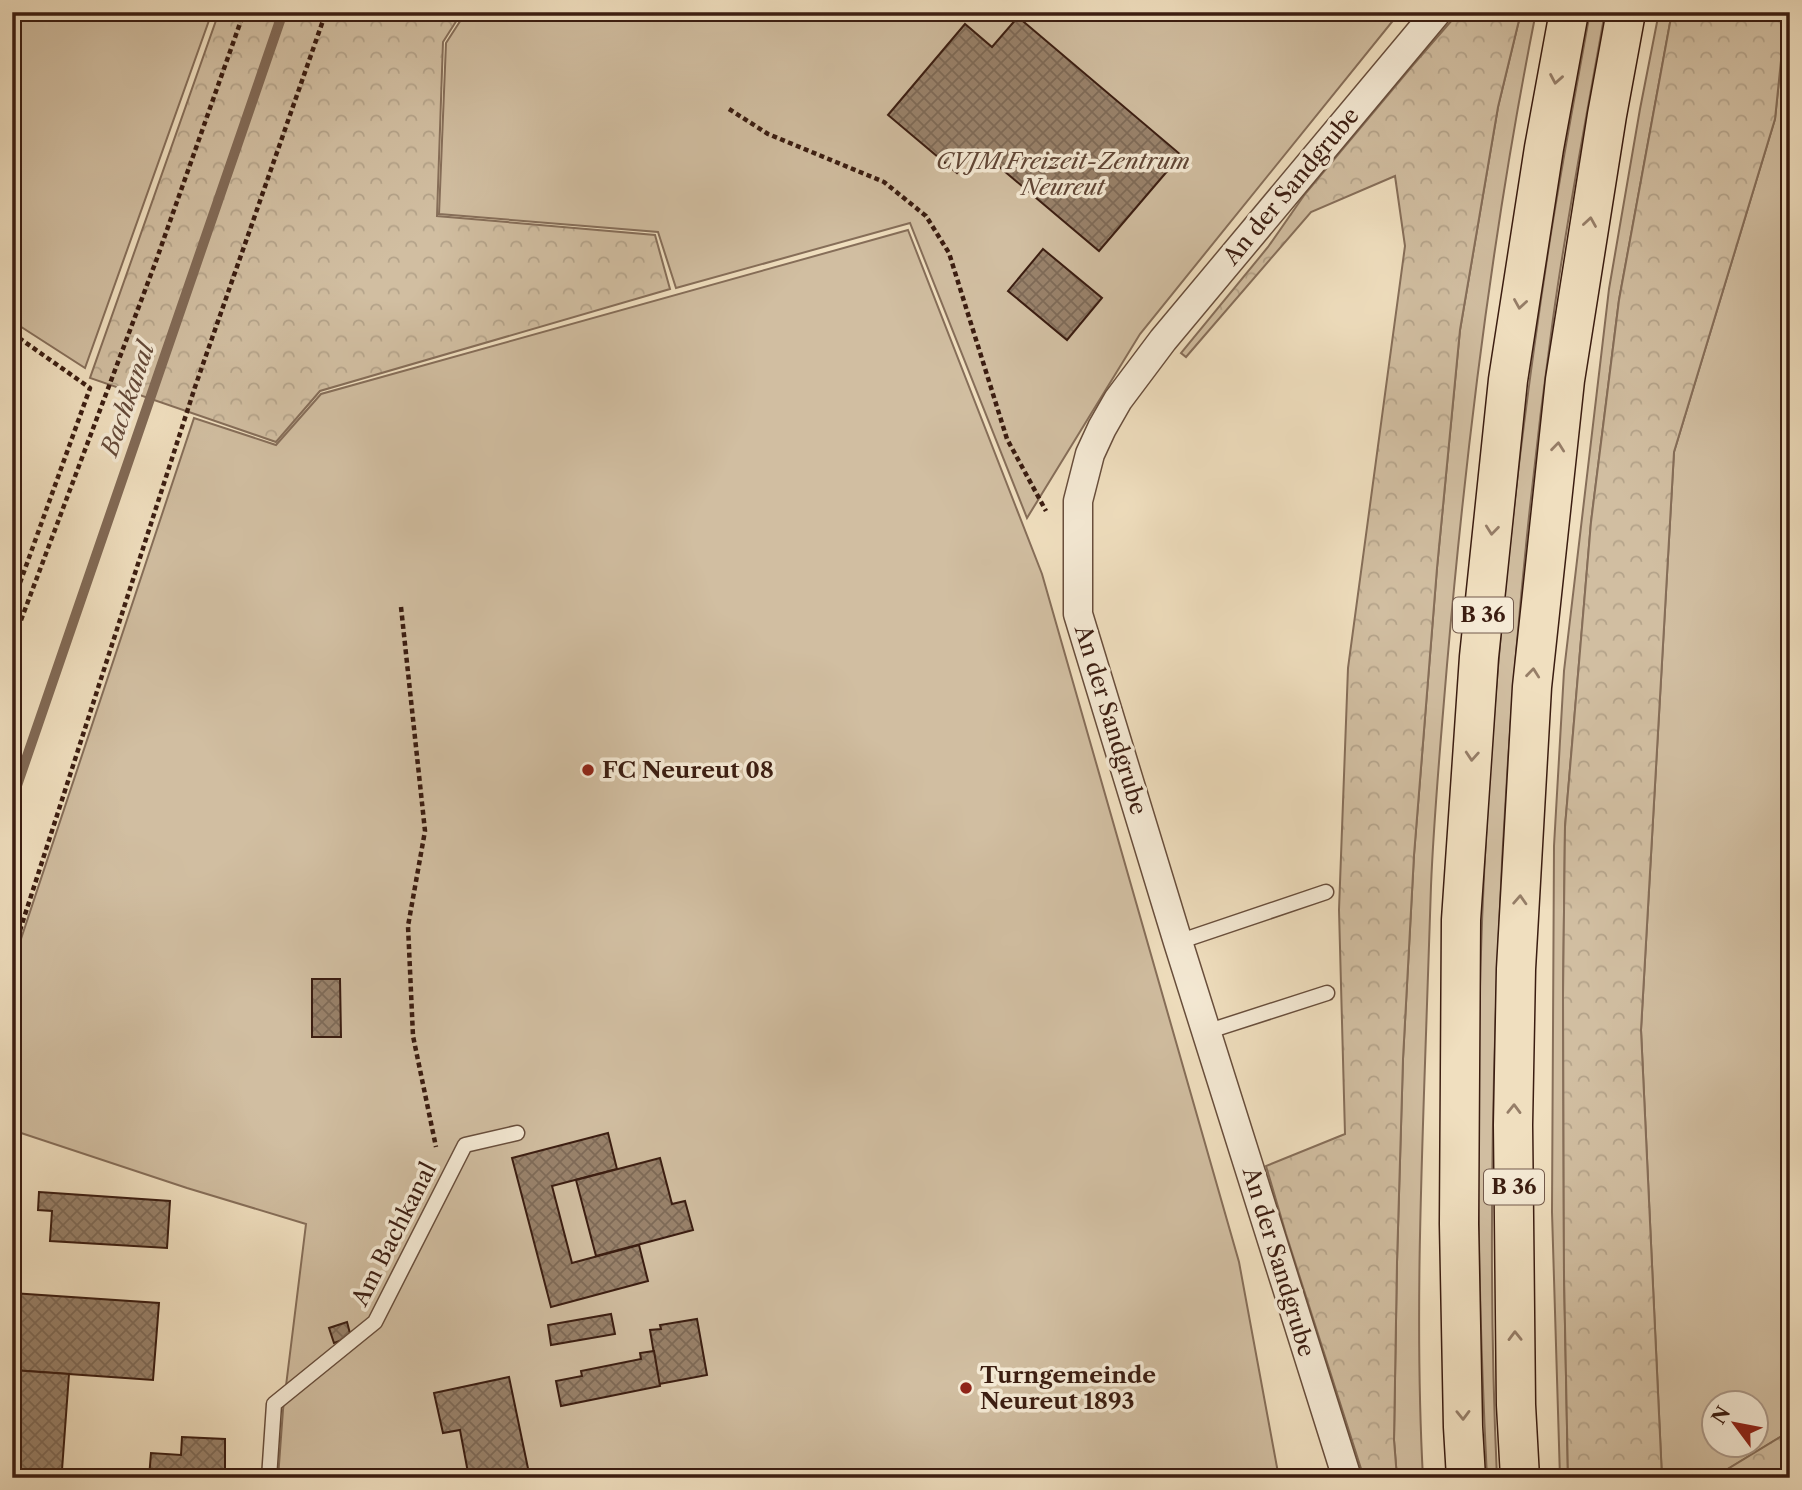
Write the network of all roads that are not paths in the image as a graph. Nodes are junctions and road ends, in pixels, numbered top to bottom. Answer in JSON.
{"nodes":[{"id":1,"x":1437,"y":12,"type":"edge"},
{"id":2,"x":1569,"y":12,"type":"edge"},
{"id":3,"x":1626,"y":12,"type":"edge"},
{"id":4,"x":1326,"y":892,"type":"dead end"},
{"id":5,"x":1178,"y":942,"type":"junction"},
{"id":6,"x":1327,"y":993,"type":"dead end"},
{"id":7,"x":1206,"y":1032,"type":"junction"},
{"id":8,"x":517,"y":1133,"type":"dead end"},
{"id":9,"x":269,"y":1478,"type":"edge"},
{"id":10,"x":1347,"y":1478,"type":"edge"},
{"id":11,"x":1466,"y":1478,"type":"edge"},
{"id":12,"x":1520,"y":1478,"type":"edge"}],
"edges":[{"from":1,"to":5,"type":"street","name":"An der Sandgrube"},
{"from":2,"to":11,"type":"highway","number":"B 36","one_way":true},
{"from":12,"to":3,"type":"highway","number":"B 36","one_way":true},
{"from":4,"to":5,"type":"lane"},
{"from":5,"to":7,"type":"street","name":"An der Sandgrube"},
{"from":6,"to":7,"type":"lane"},
{"from":7,"to":10,"type":"street","name":"An der Sandgrube"},
{"from":8,"to":9,"type":"lane","name":"Am Bachkanal"}]}
